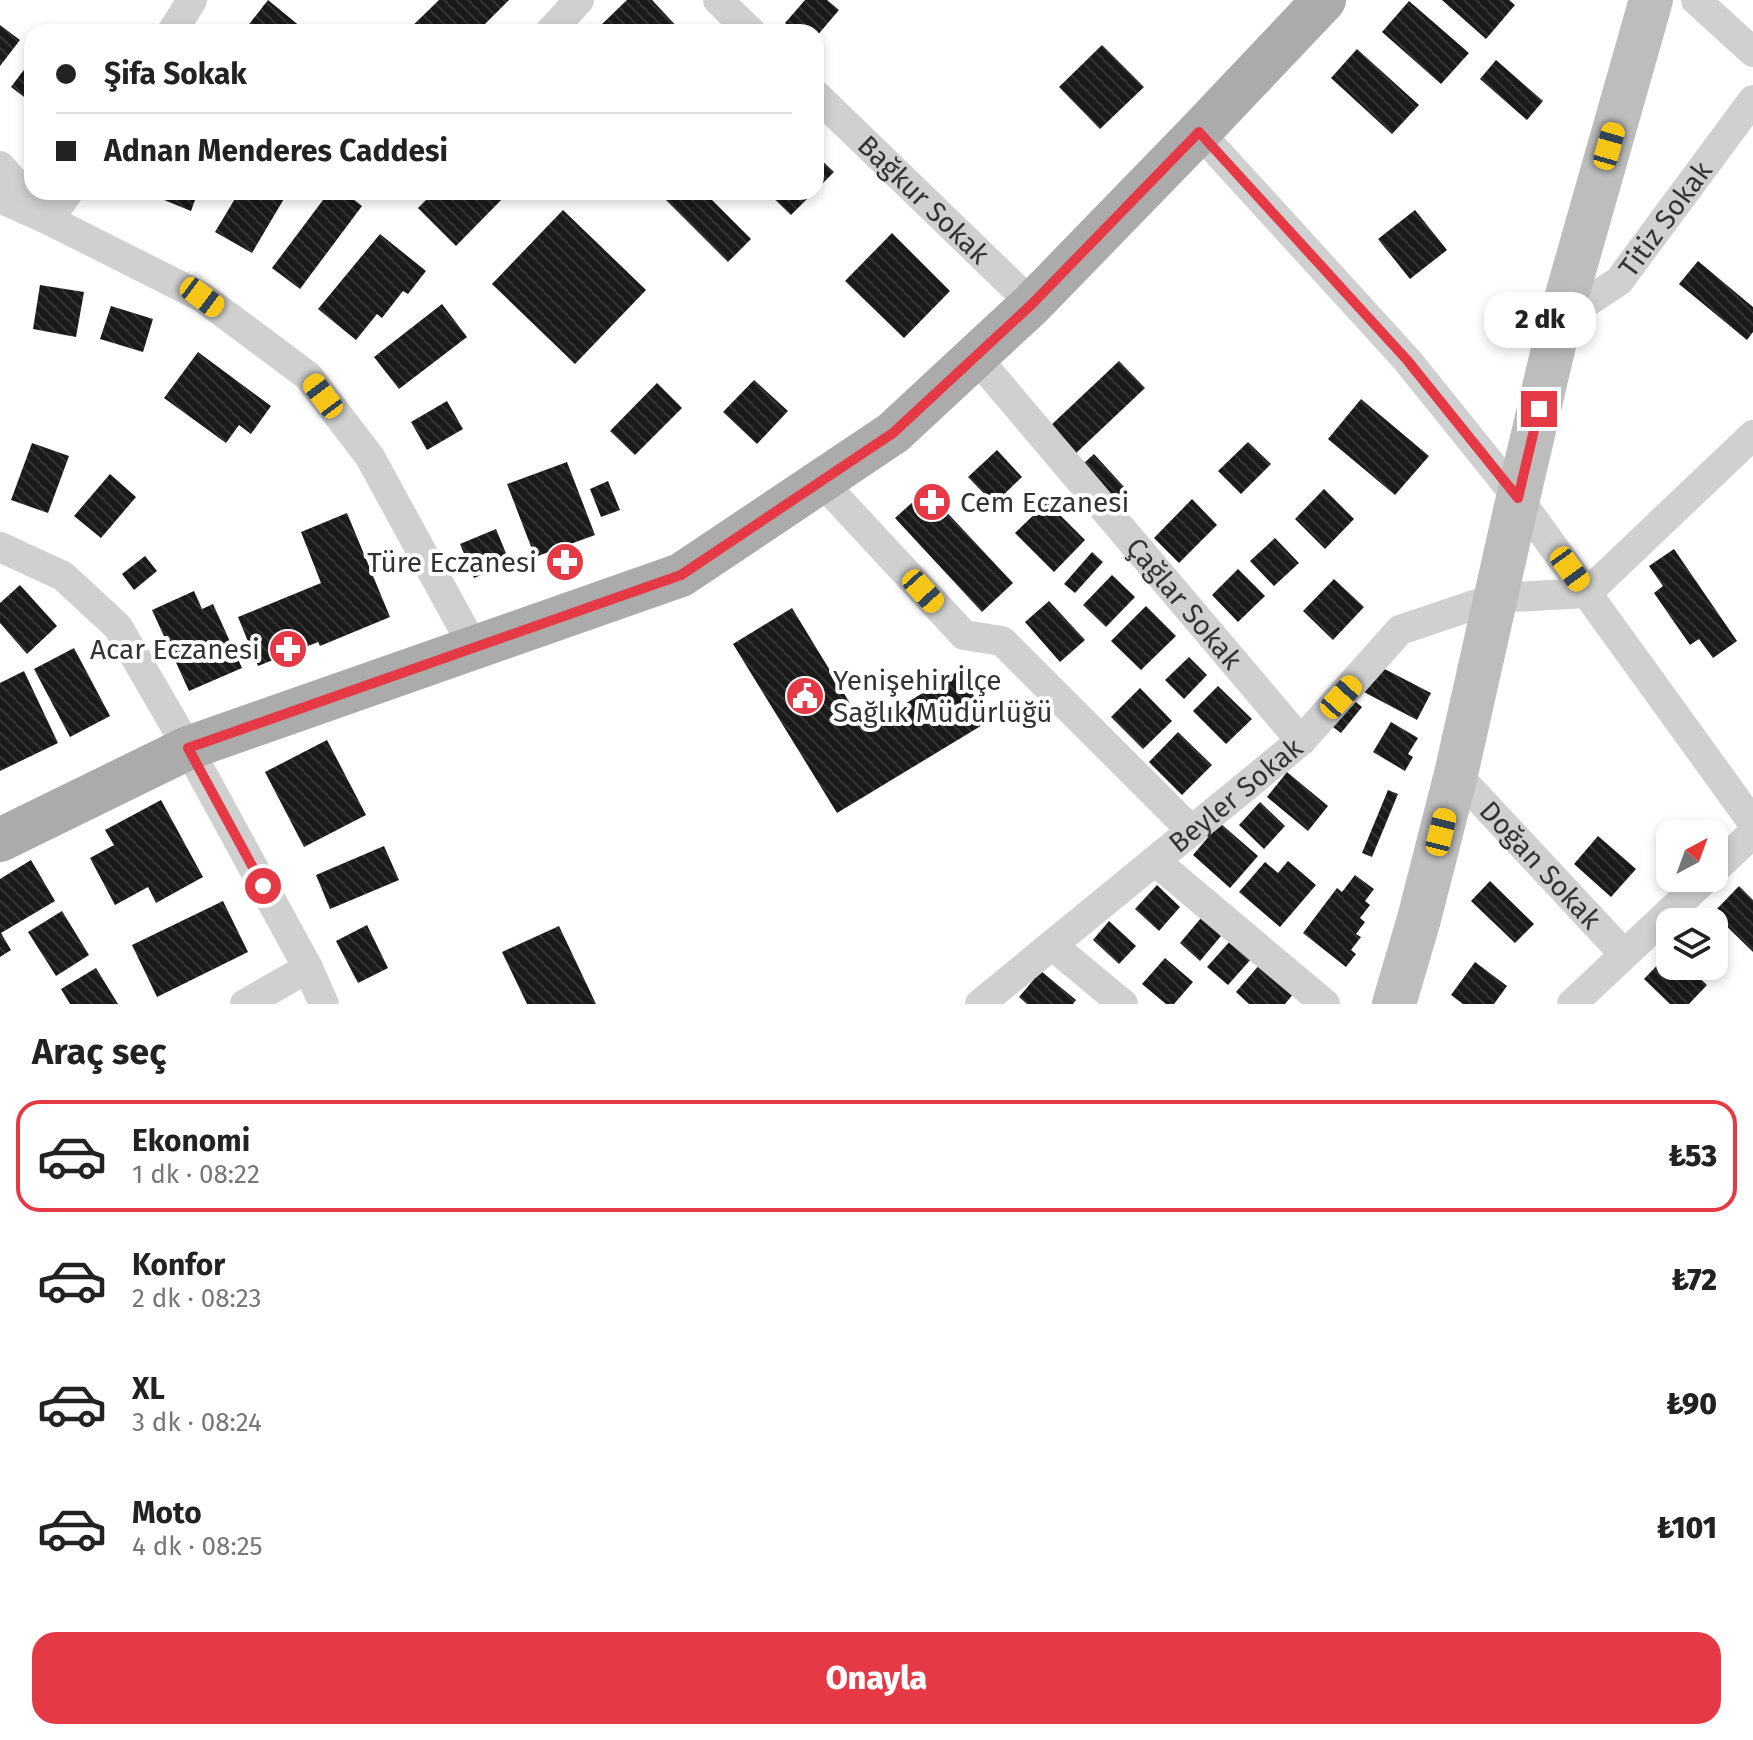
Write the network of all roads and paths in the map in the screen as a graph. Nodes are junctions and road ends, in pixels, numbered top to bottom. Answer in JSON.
{"nodes":[{"id":1,"x":192,"y":0,"type":"edge"},
{"id":2,"x":579,"y":0,"type":"edge"},
{"id":3,"x":718,"y":0,"type":"edge"},
{"id":4,"x":1324,"y":0,"type":"edge"},
{"id":5,"x":1651,"y":0,"type":"edge"},
{"id":6,"x":1696,"y":0,"type":"edge"},
{"id":7,"x":180,"y":24,"type":"edge"},
{"id":8,"x":557,"y":24,"type":"edge"},
{"id":9,"x":743,"y":24,"type":"edge"},
{"id":10,"x":1753,"y":52,"type":"edge"},
{"id":11,"x":1753,"y":100,"type":"edge"},
{"id":12,"x":824,"y":103,"type":"edge"},
{"id":13,"x":1199,"y":132,"type":"junction"},
{"id":14,"x":0,"y":166,"type":"edge"},
{"id":15,"x":24,"y":192,"type":"edge"},
{"id":16,"x":0,"y":198,"type":"edge"},
{"id":17,"x":31,"y":200,"type":"edge"},
{"id":18,"x":63,"y":200,"type":"edge"},
{"id":19,"x":49,"y":220,"type":"junction"},
{"id":20,"x":1032,"y":304,"type":"junction"},
{"id":21,"x":1560,"y":320,"type":"junction"},
{"id":22,"x":975,"y":356,"type":"junction"},
{"id":23,"x":1753,"y":435,"type":"edge"},
{"id":24,"x":821,"y":481,"type":"junction"},
{"id":25,"x":1518,"y":498,"type":"junction"},
{"id":26,"x":0,"y":547,"type":"edge"},
{"id":27,"x":1587,"y":593,"type":"junction"},
{"id":28,"x":1495,"y":598,"type":"junction"},
{"id":29,"x":474,"y":648,"type":"junction"},
{"id":30,"x":1301,"y":741,"type":"junction"},
{"id":31,"x":188,"y":748,"type":"junction"},
{"id":32,"x":1456,"y":774,"type":"junction"},
{"id":33,"x":1753,"y":823,"type":"edge"},
{"id":34,"x":1192,"y":831,"type":"junction"},
{"id":35,"x":1753,"y":833,"type":"edge"},
{"id":36,"x":0,"y":840,"type":"edge"},
{"id":37,"x":1728,"y":857,"type":"edge"},
{"id":38,"x":1155,"y":861,"type":"junction"},
{"id":39,"x":1691,"y":892,"type":"edge"},
{"id":40,"x":1053,"y":946,"type":"junction"},
{"id":41,"x":1624,"y":954,"type":"junction"},
{"id":42,"x":308,"y":968,"type":"junction"},
{"id":43,"x":245,"y":1004,"type":"edge"},
{"id":44,"x":324,"y":1004,"type":"edge"},
{"id":45,"x":981,"y":1004,"type":"edge"},
{"id":46,"x":1123,"y":1004,"type":"edge"},
{"id":47,"x":1325,"y":1004,"type":"edge"},
{"id":48,"x":1394,"y":1004,"type":"edge"},
{"id":49,"x":1572,"y":1004,"type":"edge"}],
"edges":[{"from":1,"to":7,"type":"street"},
{"from":2,"to":8,"type":"street"},
{"from":3,"to":9,"type":"street"},
{"from":4,"to":13,"type":"main road"},
{"from":5,"to":21,"type":"street"},
{"from":6,"to":10,"type":"street"},
{"from":11,"to":21,"type":"street","name":"Titiz Sokak"},
{"from":12,"to":20,"type":"street","name":"Bağkur Sokak"},
{"from":13,"to":20,"type":"main road"},
{"from":13,"to":25,"type":"street"},
{"from":14,"to":15,"type":"street"},
{"from":16,"to":19,"type":"street"},
{"from":17,"to":19,"type":"street"},
{"from":18,"to":19,"type":"street"},
{"from":19,"to":29,"type":"street"},
{"from":20,"to":22,"type":"main road"},
{"from":21,"to":25,"type":"street"},
{"from":22,"to":24,"type":"main road"},
{"from":22,"to":30,"type":"street","name":"Çağlar Sokak"},
{"from":23,"to":27,"type":"street"},
{"from":24,"to":29,"type":"main road"},
{"from":24,"to":34,"type":"street"},
{"from":25,"to":27,"type":"street"},
{"from":25,"to":28,"type":"street"},
{"from":26,"to":31,"type":"street"},
{"from":27,"to":28,"type":"street","name":"Beyler Sokak"},
{"from":27,"to":33,"type":"street"},
{"from":28,"to":30,"type":"street","name":"Beyler Sokak"},
{"from":28,"to":32,"type":"street"},
{"from":29,"to":31,"type":"main road"},
{"from":30,"to":34,"type":"street","name":"Beyler Sokak"},
{"from":31,"to":36,"type":"main road"},
{"from":31,"to":42,"type":"street"},
{"from":32,"to":41,"type":"street","name":"Doğan Sokak"},
{"from":32,"to":48,"type":"street"},
{"from":34,"to":38,"type":"street","name":"Beyler Sokak"},
{"from":35,"to":37,"type":"street"},
{"from":38,"to":40,"type":"street","name":"Beyler Sokak"},
{"from":38,"to":47,"type":"street"},
{"from":39,"to":41,"type":"street"},
{"from":40,"to":45,"type":"street","name":"Beyler Sokak"},
{"from":40,"to":46,"type":"street"},
{"from":41,"to":49,"type":"street"},
{"from":42,"to":43,"type":"street"},
{"from":42,"to":44,"type":"street"}]}
